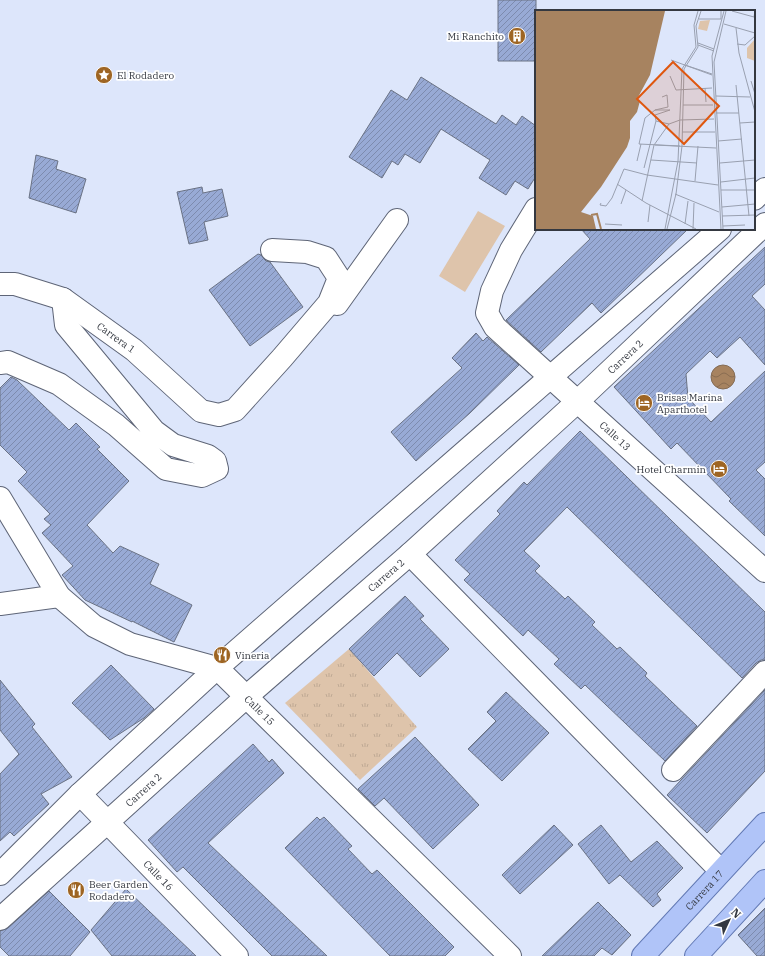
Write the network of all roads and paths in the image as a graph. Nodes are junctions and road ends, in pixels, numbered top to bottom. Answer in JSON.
{"nodes":[{"id":1,"x":765,"y":189,"type":"edge"},
{"id":2,"x":755,"y":198,"type":"edge"},
{"id":3,"x":535,"y":211,"type":"edge"},
{"id":4,"x":397,"y":220,"type":"dead end"},
{"id":5,"x":765,"y":224,"type":"edge"},
{"id":6,"x":719,"y":230,"type":"edge"},
{"id":7,"x":272,"y":250,"type":"dead end"},
{"id":8,"x":0,"y":284,"type":"edge"},
{"id":9,"x":63,"y":298,"type":"junction"},
{"id":10,"x":282,"y":358,"type":"junction"},
{"id":11,"x":0,"y":363,"type":"edge"},
{"id":12,"x":550,"y":377,"type":"junction"},
{"id":13,"x":577,"y":402,"type":"junction"},
{"id":14,"x":0,"y":498,"type":"edge"},
{"id":15,"x":410,"y":554,"type":"junction"},
{"id":16,"x":765,"y":571,"type":"edge"},
{"id":17,"x":59,"y":596,"type":"junction"},
{"id":18,"x":0,"y":604,"type":"edge"},
{"id":19,"x":217,"y":668,"type":"junction"},
{"id":20,"x":765,"y":672,"type":"edge"},
{"id":21,"x":246,"y":697,"type":"junction"},
{"id":22,"x":673,"y":770,"type":"dead end"},
{"id":23,"x":80,"y":794,"type":"junction"},
{"id":24,"x":107,"y":822,"type":"junction"},
{"id":25,"x":765,"y":824,"type":"edge"},
{"id":26,"x":721,"y":871,"type":"junction"},
{"id":27,"x":0,"y":874,"type":"edge"},
{"id":28,"x":765,"y":881,"type":"edge"},
{"id":29,"x":0,"y":919,"type":"edge"},
{"id":30,"x":237,"y":956,"type":"edge"},
{"id":31,"x":510,"y":956,"type":"edge"},
{"id":32,"x":644,"y":956,"type":"edge"},
{"id":33,"x":696,"y":956,"type":"edge"}],
"edges":[{"from":1,"to":2,"type":"street"},
{"from":3,"to":12,"type":"street","name":"Calle 13"},
{"from":4,"to":10,"type":"street"},
{"from":5,"to":13,"type":"street","name":"Carrera 2"},
{"from":6,"to":12,"type":"street"},
{"from":7,"to":10,"type":"street"},
{"from":8,"to":9,"type":"street","name":"Carrera 1"},
{"from":9,"to":10,"type":"street","name":"Carrera 1"},
{"from":9,"to":11,"type":"street"},
{"from":12,"to":13,"type":"street","name":"Calle 13"},
{"from":12,"to":19,"type":"street"},
{"from":13,"to":15,"type":"street","name":"Carrera 2"},
{"from":13,"to":16,"type":"street","name":"Calle 13"},
{"from":14,"to":17,"type":"street","name":"Calle 15"},
{"from":15,"to":21,"type":"street","name":"Carrera 2"},
{"from":15,"to":26,"type":"street"},
{"from":17,"to":18,"type":"street"},
{"from":17,"to":19,"type":"street","name":"Calle 15"},
{"from":19,"to":21,"type":"street","name":"Calle 15"},
{"from":19,"to":23,"type":"street"},
{"from":20,"to":22,"type":"street"},
{"from":21,"to":24,"type":"street","name":"Carrera 2"},
{"from":21,"to":31,"type":"street","name":"Calle 15"},
{"from":23,"to":24,"type":"street","name":"Calle 16"},
{"from":23,"to":27,"type":"street"},
{"from":24,"to":29,"type":"street","name":"Carrera 2"},
{"from":24,"to":30,"type":"street","name":"Calle 16"},
{"from":25,"to":26,"type":"main road","name":"Carrera 17"},
{"from":26,"to":32,"type":"main road","name":"Carrera 17"},
{"from":28,"to":33,"type":"main road"}]}
